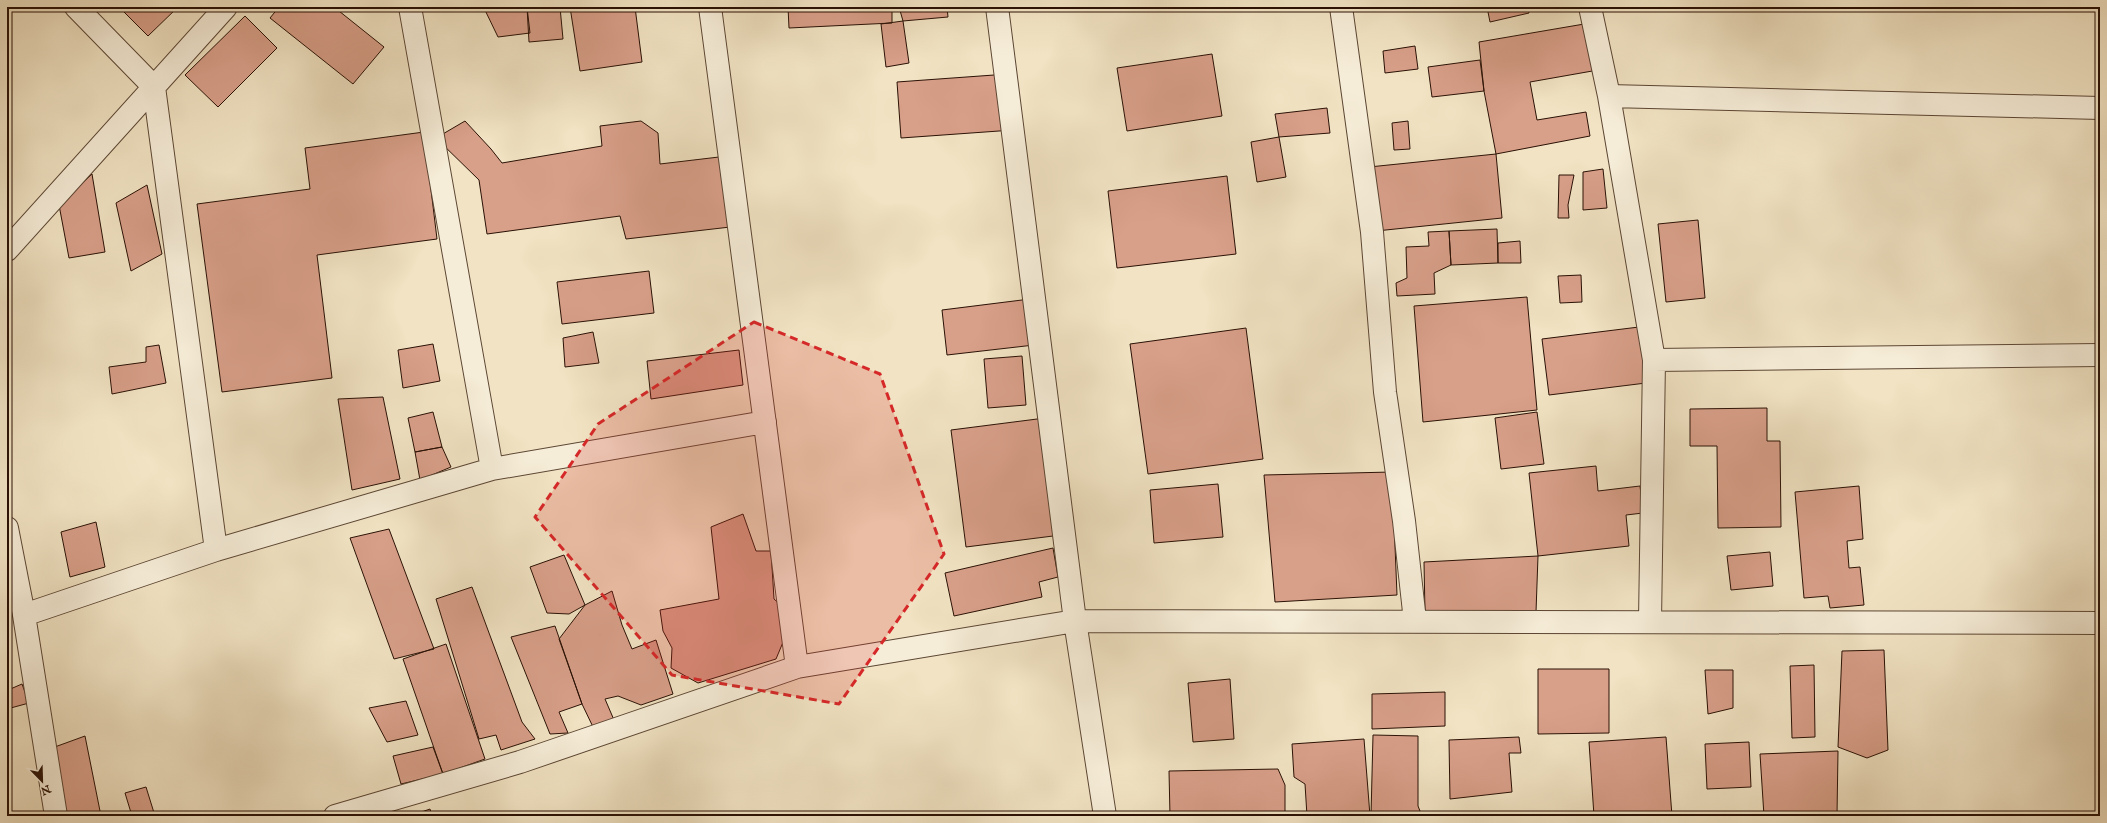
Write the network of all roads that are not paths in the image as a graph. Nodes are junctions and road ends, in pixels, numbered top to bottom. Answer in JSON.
{"nodes":[{"id":1,"x":76,"y":7,"type":"edge"},
{"id":2,"x":226,"y":7,"type":"edge"},
{"id":3,"x":410,"y":7,"type":"edge"},
{"id":4,"x":710,"y":7,"type":"edge"},
{"id":5,"x":997,"y":7,"type":"edge"},
{"id":6,"x":1341,"y":7,"type":"edge"},
{"id":7,"x":1590,"y":7,"type":"edge"},
{"id":8,"x":154,"y":87,"type":"junction"},
{"id":9,"x":1609,"y":96,"type":"junction"},
{"id":10,"x":2100,"y":108,"type":"edge"},
{"id":11,"x":7,"y":250,"type":"edge"},
{"id":12,"x":2100,"y":355,"type":"edge"},
{"id":13,"x":1654,"y":360,"type":"junction"},
{"id":14,"x":765,"y":422,"type":"junction"},
{"id":15,"x":492,"y":470,"type":"junction"},
{"id":16,"x":7,"y":528,"type":"edge"},
{"id":17,"x":216,"y":550,"type":"junction"},
{"id":18,"x":24,"y":615,"type":"junction"},
{"id":19,"x":1075,"y":621,"type":"junction"},
{"id":20,"x":1415,"y":621,"type":"junction"},
{"id":21,"x":1650,"y":622,"type":"junction"},
{"id":22,"x":2100,"y":622,"type":"edge"},
{"id":23,"x":797,"y":667,"type":"junction"},
{"id":24,"x":56,"y":816,"type":"edge"},
{"id":25,"x":335,"y":816,"type":"edge"},
{"id":26,"x":1105,"y":816,"type":"edge"}],
"edges":[{"from":1,"to":8,"type":"street"},
{"from":2,"to":8,"type":"street"},
{"from":3,"to":15,"type":"street"},
{"from":4,"to":14,"type":"street"},
{"from":5,"to":19,"type":"street"},
{"from":6,"to":20,"type":"street"},
{"from":7,"to":9,"type":"street"},
{"from":8,"to":11,"type":"street"},
{"from":8,"to":17,"type":"street"},
{"from":9,"to":10,"type":"street"},
{"from":9,"to":13,"type":"street"},
{"from":12,"to":13,"type":"street"},
{"from":13,"to":21,"type":"street"},
{"from":14,"to":15,"type":"street"},
{"from":14,"to":23,"type":"street"},
{"from":15,"to":17,"type":"street"},
{"from":16,"to":18,"type":"street"},
{"from":17,"to":18,"type":"street"},
{"from":18,"to":24,"type":"street"},
{"from":19,"to":20,"type":"street"},
{"from":19,"to":23,"type":"street"},
{"from":19,"to":26,"type":"street"},
{"from":20,"to":21,"type":"street"},
{"from":21,"to":22,"type":"street"},
{"from":23,"to":25,"type":"street"}]}
